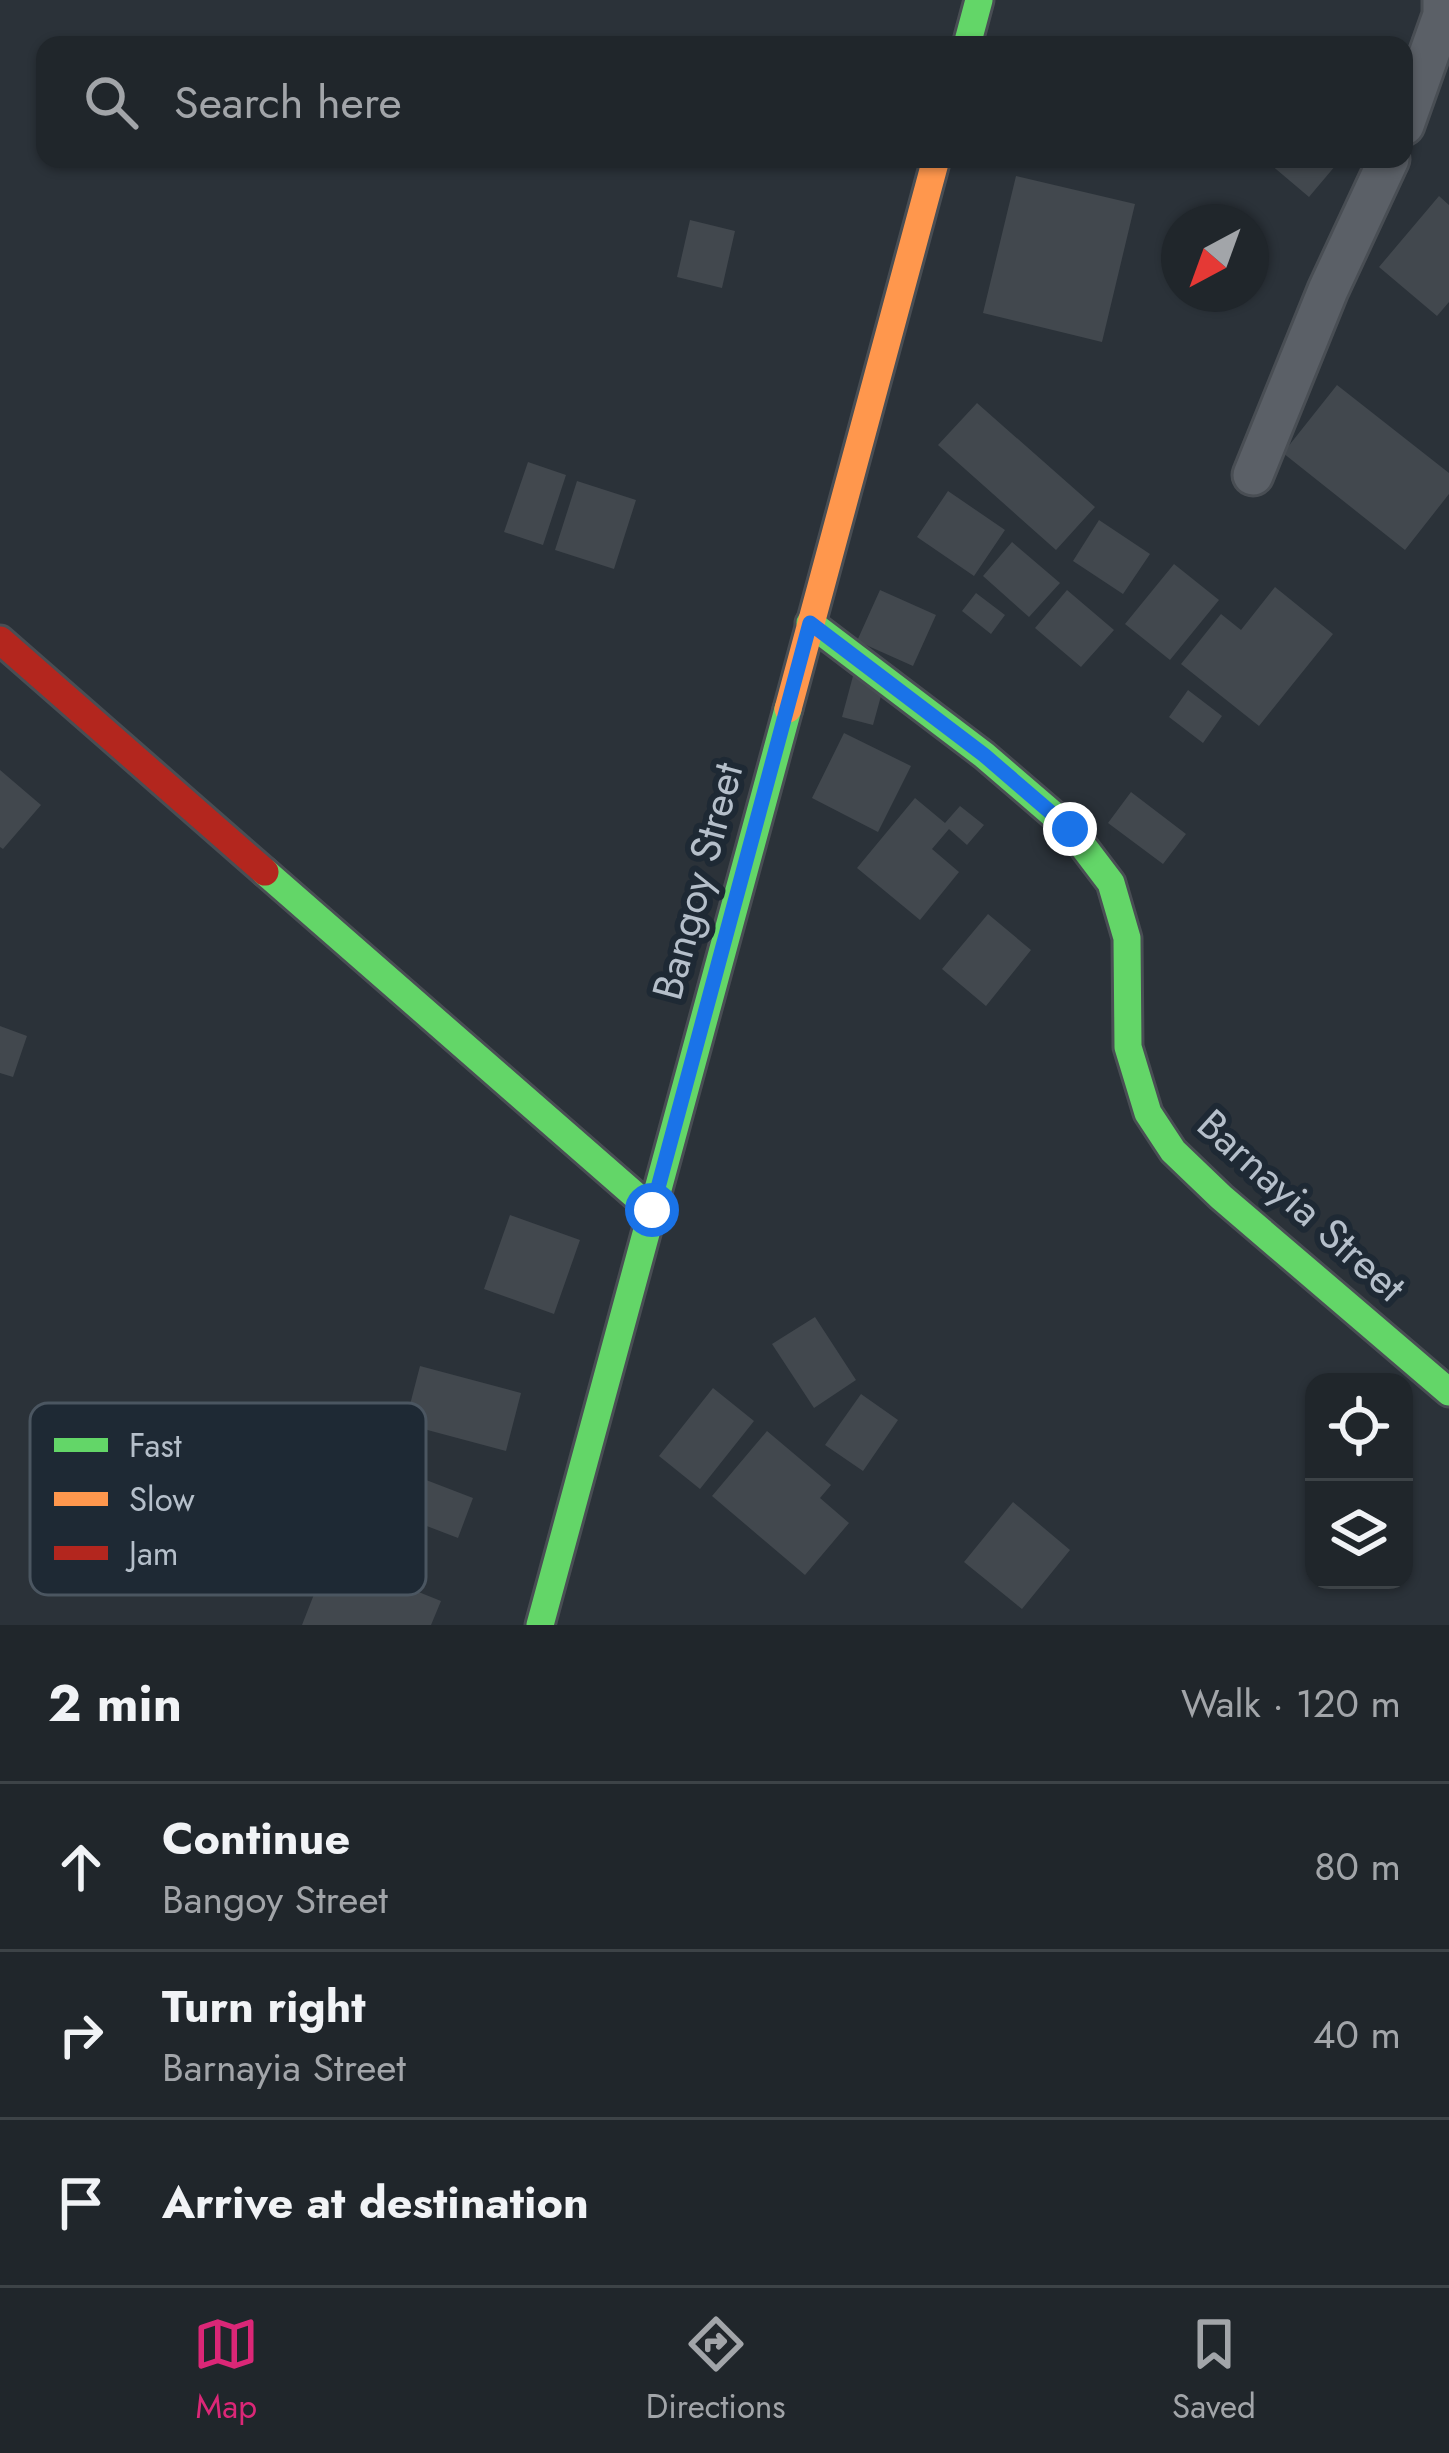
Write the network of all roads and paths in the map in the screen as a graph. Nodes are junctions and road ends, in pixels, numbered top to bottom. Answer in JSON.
{"nodes":[{"id":1,"x":979,"y":0,"type":"edge"},
{"id":2,"x":1445,"y":11,"type":"edge"},
{"id":3,"x":969,"y":36,"type":"edge"},
{"id":4,"x":1413,"y":99,"type":"edge"},
{"id":5,"x":934,"y":168,"type":"edge"},
{"id":6,"x":1386,"y":168,"type":"edge"},
{"id":7,"x":1253,"y":475,"type":"dead end"},
{"id":8,"x":810,"y":623,"type":"junction"},
{"id":9,"x":0,"y":640,"type":"edge"},
{"id":10,"x":652,"y":1210,"type":"junction"},
{"id":11,"x":1449,"y":1392,"type":"edge"},
{"id":12,"x":540,"y":1625,"type":"edge"}],
"edges":[{"from":1,"to":3,"type":"street"},
{"from":2,"to":4,"type":"street"},
{"from":5,"to":8,"type":"street","name":"Bangoy Street"},
{"from":6,"to":7,"type":"street"},
{"from":8,"to":10,"type":"street","name":"Bangoy Street"},
{"from":8,"to":11,"type":"street","name":"Barnayia Street"},
{"from":9,"to":10,"type":"street"},
{"from":10,"to":12,"type":"street","name":"Bangoy Street"}]}
